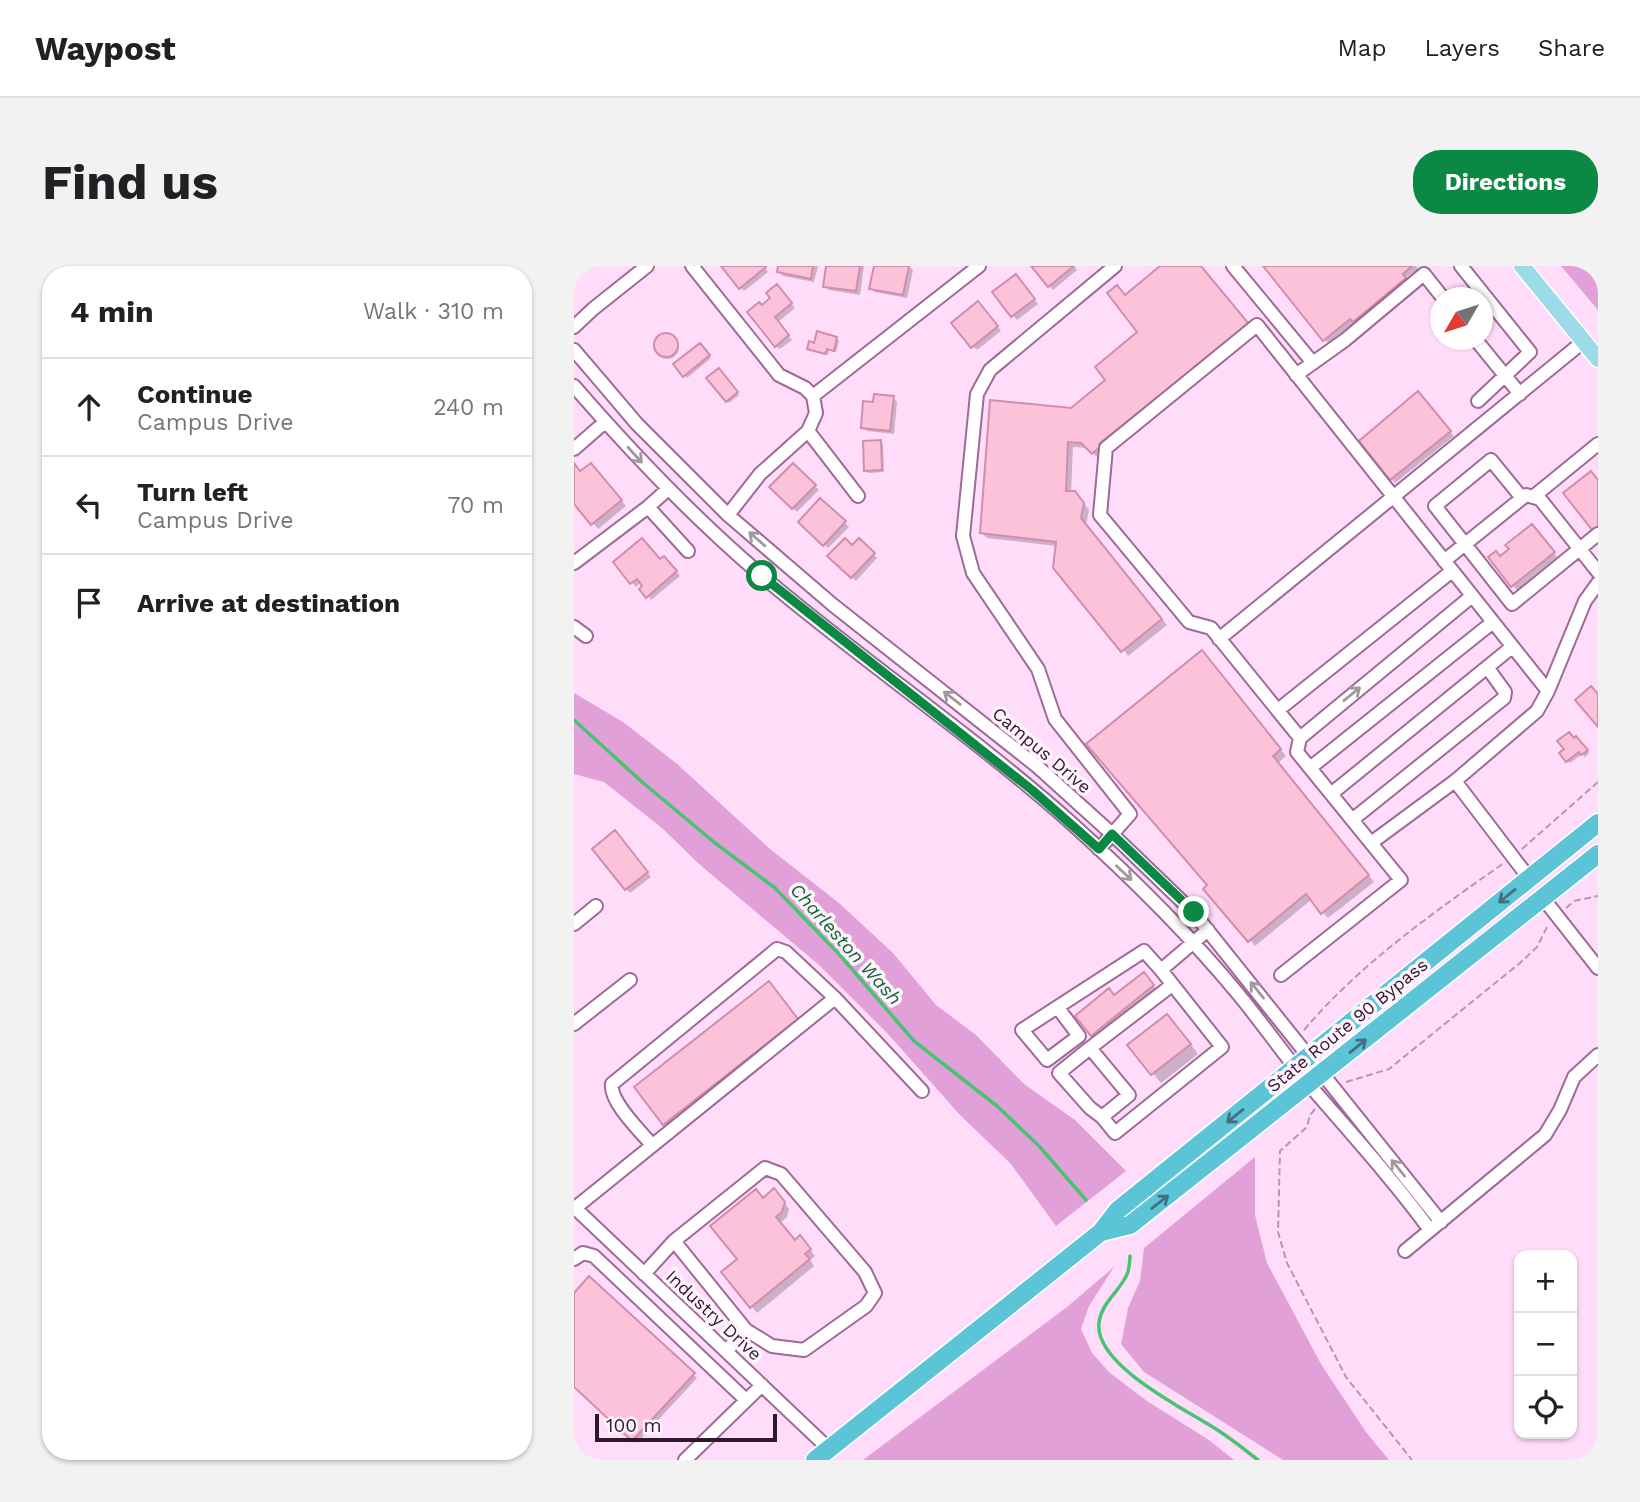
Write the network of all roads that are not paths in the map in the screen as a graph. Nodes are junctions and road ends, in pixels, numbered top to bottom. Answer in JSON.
{"nodes":[{"id":1,"x":647,"y":266,"type":"edge"},
{"id":2,"x":692,"y":266,"type":"edge"},
{"id":3,"x":978,"y":266,"type":"edge"},
{"id":4,"x":1115,"y":266,"type":"edge"},
{"id":5,"x":1233,"y":266,"type":"edge"},
{"id":6,"x":1461,"y":266,"type":"edge"},
{"id":7,"x":1522,"y":266,"type":"edge"},
{"id":8,"x":1430,"y":270,"type":"edge"},
{"id":9,"x":1438,"y":287,"type":"edge"},
{"id":10,"x":574,"y":327,"type":"edge"},
{"id":11,"x":1584,"y":341,"type":"junction"},
{"id":12,"x":574,"y":350,"type":"edge"},
{"id":13,"x":1484,"y":350,"type":"edge"},
{"id":14,"x":1598,"y":359,"type":"edge"},
{"id":15,"x":1313,"y":363,"type":"junction"},
{"id":16,"x":1297,"y":375,"type":"junction"},
{"id":17,"x":1506,"y":377,"type":"junction"},
{"id":18,"x":574,"y":386,"type":"edge"},
{"id":19,"x":1520,"y":394,"type":"junction"},
{"id":20,"x":813,"y":396,"type":"junction"},
{"id":21,"x":1478,"y":401,"type":"dead end"},
{"id":22,"x":605,"y":422,"type":"junction"},
{"id":23,"x":808,"y":431,"type":"junction"},
{"id":24,"x":1598,"y":444,"type":"edge"},
{"id":25,"x":574,"y":449,"type":"edge"},
{"id":26,"x":668,"y":489,"type":"junction"},
{"id":27,"x":858,"y":496,"type":"dead end"},
{"id":28,"x":1393,"y":498,"type":"junction"},
{"id":29,"x":1527,"y":498,"type":"junction"},
{"id":30,"x":648,"y":507,"type":"junction"},
{"id":31,"x":729,"y":515,"type":"junction"},
{"id":32,"x":1598,"y":534,"type":"edge"},
{"id":33,"x":1464,"y":545,"type":"junction"},
{"id":34,"x":1579,"y":549,"type":"junction"},
{"id":35,"x":688,"y":551,"type":"dead end"},
{"id":36,"x":574,"y":563,"type":"edge"},
{"id":37,"x":1448,"y":566,"type":"junction"},
{"id":38,"x":1598,"y":572,"type":"edge"},
{"id":39,"x":1598,"y":583,"type":"edge"},
{"id":40,"x":1472,"y":596,"type":"junction"},
{"id":41,"x":1493,"y":622,"type":"junction"},
{"id":42,"x":574,"y":627,"type":"edge"},
{"id":43,"x":586,"y":636,"type":"dead end"},
{"id":44,"x":1219,"y":639,"type":"junction"},
{"id":45,"x":1513,"y":647,"type":"junction"},
{"id":46,"x":1487,"y":667,"type":"junction"},
{"id":47,"x":1548,"y":691,"type":"junction"},
{"id":48,"x":1278,"y":710,"type":"junction"},
{"id":49,"x":1300,"y":738,"type":"junction"},
{"id":50,"x":1310,"y":768,"type":"junction"},
{"id":51,"x":1455,"y":781,"type":"junction"},
{"id":52,"x":1331,"y":794,"type":"junction"},
{"id":53,"x":1352,"y":820,"type":"junction"},
{"id":54,"x":1598,"y":822,"type":"edge"},
{"id":55,"x":1112,"y":834,"type":"junction"},
{"id":56,"x":1371,"y":843,"type":"junction"},
{"id":57,"x":1099,"y":849,"type":"junction"},
{"id":58,"x":1598,"y":854,"type":"edge"},
{"id":59,"x":1529,"y":878,"type":"junction"},
{"id":60,"x":1543,"y":898,"type":"junction"},
{"id":61,"x":596,"y":906,"type":"dead end"},
{"id":62,"x":574,"y":924,"type":"edge"},
{"id":63,"x":1208,"y":930,"type":"junction"},
{"id":64,"x":1192,"y":943,"type":"junction"},
{"id":65,"x":1598,"y":968,"type":"edge"},
{"id":66,"x":1161,"y":970,"type":"junction"},
{"id":67,"x":1281,"y":975,"type":"dead end"},
{"id":68,"x":630,"y":980,"type":"dead end"},
{"id":69,"x":1172,"y":985,"type":"junction"},
{"id":70,"x":835,"y":998,"type":"junction"},
{"id":71,"x":1058,"y":1008,"type":"junction"},
{"id":72,"x":574,"y":1024,"type":"edge"},
{"id":73,"x":1090,"y":1048,"type":"junction"},
{"id":74,"x":1598,"y":1055,"type":"edge"},
{"id":75,"x":1302,"y":1062,"type":"junction"},
{"id":76,"x":1316,"y":1079,"type":"junction"},
{"id":77,"x":922,"y":1091,"type":"dead end"},
{"id":78,"x":1129,"y":1096,"type":"junction"},
{"id":79,"x":1142,"y":1112,"type":"junction"},
{"id":80,"x":1102,"y":1117,"type":"junction"},
{"id":81,"x":652,"y":1145,"type":"junction"},
{"id":82,"x":575,"y":1207,"type":"edge"},
{"id":83,"x":1441,"y":1222,"type":"junction"},
{"id":84,"x":1430,"y":1230,"type":"junction"},
{"id":85,"x":1101,"y":1232,"type":"junction"},
{"id":86,"x":674,"y":1241,"type":"junction"},
{"id":87,"x":1405,"y":1251,"type":"dead end"},
{"id":88,"x":574,"y":1259,"type":"edge"},
{"id":89,"x":645,"y":1273,"type":"junction"},
{"id":90,"x":746,"y":1330,"type":"junction"},
{"id":91,"x":726,"y":1351,"type":"junction"},
{"id":92,"x":762,"y":1385,"type":"junction"},
{"id":93,"x":746,"y":1400,"type":"junction"},
{"id":94,"x":822,"y":1454,"type":"edge"},
{"id":95,"x":685,"y":1460,"type":"edge"}],
"edges":[{"from":1,"to":10,"type":"street"},
{"from":2,"to":20,"type":"street"},
{"from":3,"to":20,"type":"street"},
{"from":4,"to":55,"type":"street"},
{"from":5,"to":15,"type":"street"},
{"from":6,"to":17,"type":"street"},
{"from":7,"to":11,"type":"main road"},
{"from":8,"to":9,"type":"street"},
{"from":8,"to":15,"type":"street"},
{"from":11,"to":14,"type":"main road"},
{"from":11,"to":19,"type":"street"},
{"from":12,"to":31,"type":"street","name":"Campus Drive"},
{"from":13,"to":17,"type":"street"},
{"from":15,"to":16,"type":"street"},
{"from":16,"to":28,"type":"street"},
{"from":16,"to":44,"type":"street"},
{"from":17,"to":19,"type":"street"},
{"from":17,"to":21,"type":"street"},
{"from":18,"to":22,"type":"street","name":"Campus Drive"},
{"from":19,"to":28,"type":"street"},
{"from":20,"to":23,"type":"street"},
{"from":22,"to":25,"type":"street"},
{"from":22,"to":26,"type":"street","name":"Campus Drive","one_way":true},
{"from":23,"to":27,"type":"street"},
{"from":23,"to":31,"type":"street"},
{"from":24,"to":29,"type":"street"},
{"from":26,"to":30,"type":"street"},
{"from":26,"to":57,"type":"street","name":"Campus Drive"},
{"from":28,"to":37,"type":"street"},
{"from":28,"to":44,"type":"street"},
{"from":29,"to":33,"type":"street"},
{"from":29,"to":33,"type":"street"},
{"from":29,"to":34,"type":"street"},
{"from":30,"to":35,"type":"street"},
{"from":30,"to":36,"type":"street"},
{"from":55,"to":31,"type":"street","name":"Campus Drive","one_way":true},
{"from":32,"to":34,"type":"street"},
{"from":33,"to":34,"type":"street"},
{"from":33,"to":37,"type":"street"},
{"from":34,"to":38,"type":"street"},
{"from":37,"to":40,"type":"street"},
{"from":37,"to":48,"type":"street"},
{"from":39,"to":47,"type":"street"},
{"from":40,"to":41,"type":"street"},
{"from":49,"to":40,"type":"street","one_way":true},
{"from":41,"to":45,"type":"street"},
{"from":41,"to":50,"type":"street"},
{"from":42,"to":43,"type":"street"},
{"from":44,"to":48,"type":"street"},
{"from":45,"to":46,"type":"street"},
{"from":45,"to":47,"type":"street"},
{"from":46,"to":52,"type":"street"},
{"from":46,"to":53,"type":"street"},
{"from":47,"to":51,"type":"street"},
{"from":48,"to":49,"type":"street"},
{"from":49,"to":50,"type":"street"},
{"from":50,"to":52,"type":"street"},
{"from":51,"to":56,"type":"street"},
{"from":51,"to":59,"type":"street"},
{"from":52,"to":53,"type":"street"},
{"from":53,"to":56,"type":"street"},
{"from":54,"to":59,"type":"highway","name":"State Route 90 Bypass"},
{"from":55,"to":57,"type":"street"},
{"from":55,"to":63,"type":"street","name":"Campus Drive"},
{"from":56,"to":67,"type":"street"},
{"from":57,"to":64,"type":"street","name":"Campus Drive","one_way":true},
{"from":58,"to":60,"type":"highway","name":"State Route 90 Bypass"},
{"from":59,"to":75,"type":"highway","name":"State Route 90 Bypass","one_way":true},
{"from":60,"to":65,"type":"street"},
{"from":76,"to":60,"type":"highway","name":"State Route 90 Bypass","one_way":true},
{"from":61,"to":62,"type":"street"},
{"from":63,"to":64,"type":"street"},
{"from":75,"to":63,"type":"street","name":"Campus Drive","one_way":true},
{"from":64,"to":66,"type":"street"},
{"from":64,"to":75,"type":"street","name":"Campus Drive"},
{"from":66,"to":69,"type":"street"},
{"from":66,"to":71,"type":"street"},
{"from":68,"to":72,"type":"street"},
{"from":69,"to":73,"type":"street"},
{"from":69,"to":79,"type":"street"},
{"from":70,"to":77,"type":"street"},
{"from":70,"to":81,"type":"street"},
{"from":70,"to":81,"type":"street"},
{"from":71,"to":71,"type":"street"},
{"from":73,"to":78,"type":"street"},
{"from":73,"to":80,"type":"street"},
{"from":74,"to":83,"type":"street"},
{"from":75,"to":76,"type":"street","name":"Campus Drive"},
{"from":75,"to":85,"type":"highway","name":"State Route 90 Bypass","one_way":true},
{"from":83,"to":76,"type":"street","name":"Campus Drive","one_way":true},
{"from":76,"to":84,"type":"street","name":"Campus Drive"},
{"from":85,"to":76,"type":"highway","name":"State Route 90 Bypass","one_way":true},
{"from":78,"to":79,"type":"street"},
{"from":78,"to":80,"type":"street"},
{"from":79,"to":80,"type":"street"},
{"from":81,"to":82,"type":"street"},
{"from":82,"to":89,"type":"street","name":"Industry Drive"},
{"from":83,"to":84,"type":"street"},
{"from":84,"to":87,"type":"street"},
{"from":85,"to":94,"type":"highway","name":"State Route 90 Bypass"},
{"from":86,"to":89,"type":"street"},
{"from":86,"to":90,"type":"street"},
{"from":86,"to":90,"type":"street"},
{"from":88,"to":93,"type":"street"},
{"from":89,"to":91,"type":"street","name":"Industry Drive"},
{"from":90,"to":91,"type":"street"},
{"from":91,"to":92,"type":"street","name":"Industry Drive"},
{"from":92,"to":93,"type":"street"},
{"from":92,"to":94,"type":"street","name":"Industry Drive"},
{"from":93,"to":95,"type":"street"}]}
